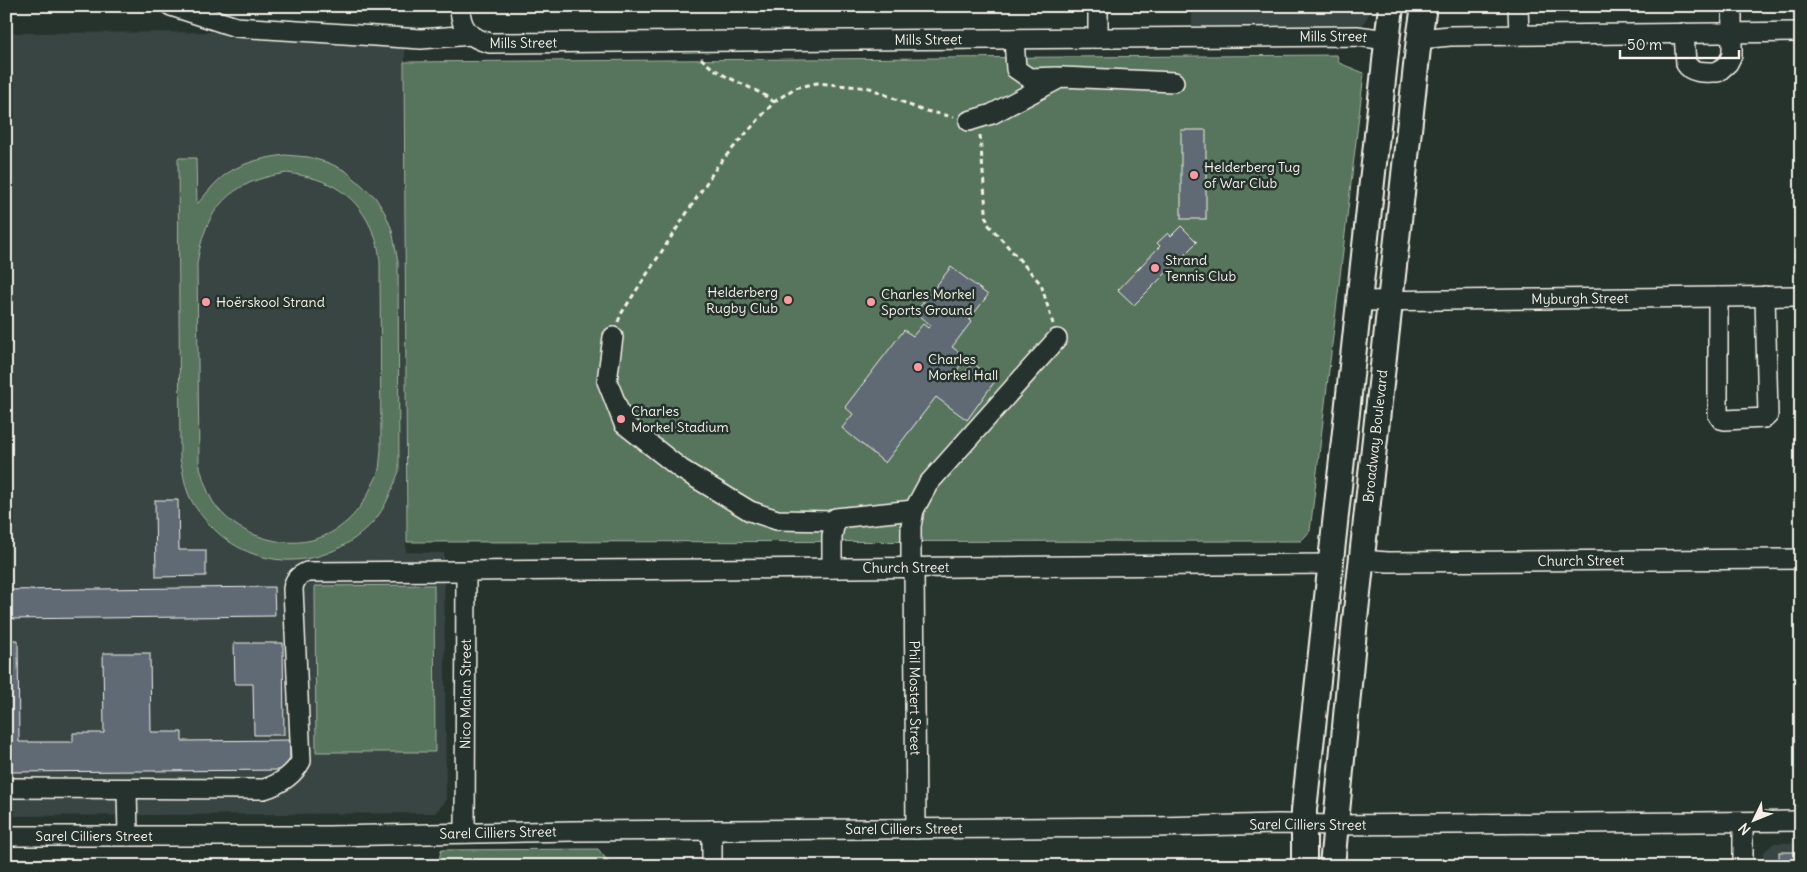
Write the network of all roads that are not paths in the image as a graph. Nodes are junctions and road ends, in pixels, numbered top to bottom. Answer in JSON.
{"nodes":[{"id":1,"x":171,"y":6,"type":"edge"},
{"id":2,"x":460,"y":6,"type":"edge"},
{"id":3,"x":1098,"y":6,"type":"edge"},
{"id":4,"x":1391,"y":6,"type":"edge"},
{"id":5,"x":1424,"y":6,"type":"edge"},
{"id":6,"x":1518,"y":6,"type":"edge"},
{"id":7,"x":1732,"y":6,"type":"edge"},
{"id":8,"x":1801,"y":32,"type":"edge"},
{"id":9,"x":1732,"y":33,"type":"junction"},
{"id":10,"x":1684,"y":34,"type":"junction"},
{"id":11,"x":471,"y":35,"type":"junction"},
{"id":12,"x":1519,"y":35,"type":"junction"},
{"id":13,"x":1098,"y":38,"type":"junction"},
{"id":14,"x":1014,"y":39,"type":"junction"},
{"id":15,"x":1419,"y":39,"type":"junction"},
{"id":16,"x":1387,"y":40,"type":"junction"},
{"id":17,"x":1062,"y":77,"type":"junction"},
{"id":18,"x":1174,"y":82,"type":"dead end"},
{"id":19,"x":968,"y":120,"type":"road end"},
{"id":20,"x":1765,"y":296,"type":"junction"},
{"id":21,"x":1801,"y":296,"type":"edge"},
{"id":22,"x":1718,"y":297,"type":"junction"},
{"id":23,"x":1389,"y":300,"type":"junction"},
{"id":24,"x":1360,"y":301,"type":"junction"},
{"id":25,"x":613,"y":337,"type":"road end"},
{"id":26,"x":1057,"y":339,"type":"road end"},
{"id":27,"x":914,"y":510,"type":"junction"},
{"id":28,"x":835,"y":521,"type":"junction"},
{"id":29,"x":1801,"y":559,"type":"edge"},
{"id":30,"x":1361,"y":560,"type":"junction"},
{"id":31,"x":1331,"y":564,"type":"junction"},
{"id":32,"x":912,"y":567,"type":"junction"},
{"id":33,"x":832,"y":568,"type":"junction"},
{"id":34,"x":474,"y":571,"type":"junction"},
{"id":35,"x":6,"y":788,"type":"edge"},
{"id":36,"x":128,"y":789,"type":"junction"},
{"id":37,"x":1801,"y":821,"type":"edge"},
{"id":38,"x":1743,"y":822,"type":"junction"},
{"id":39,"x":1304,"y":824,"type":"junction"},
{"id":40,"x":1336,"y":825,"type":"junction"},
{"id":41,"x":916,"y":829,"type":"junction"},
{"id":42,"x":712,"y":830,"type":"junction"},
{"id":43,"x":465,"y":833,"type":"junction"},
{"id":44,"x":6,"y":836,"type":"edge"},
{"id":45,"x":128,"y":836,"type":"junction"},
{"id":46,"x":712,"y":866,"type":"edge"},
{"id":47,"x":1304,"y":866,"type":"edge"},
{"id":48,"x":1332,"y":866,"type":"edge"},
{"id":49,"x":1743,"y":866,"type":"edge"}],
"edges":[{"from":1,"to":11,"type":"street"},
{"from":2,"to":11,"type":"street"},
{"from":3,"to":13,"type":"street"},
{"from":4,"to":16,"type":"main road"},
{"from":5,"to":15,"type":"main road","name":"Broadway Boulevard"},
{"from":6,"to":12,"type":"street"},
{"from":7,"to":9,"type":"street"},
{"from":8,"to":9,"type":"street"},
{"from":9,"to":10,"type":"street"},
{"from":9,"to":10,"type":"street"},
{"from":10,"to":12,"type":"street"},
{"from":11,"to":14,"type":"street","name":"Mills Street"},
{"from":12,"to":15,"type":"street"},
{"from":13,"to":14,"type":"street","name":"Mills Street"},
{"from":13,"to":16,"type":"street","name":"Mills Street"},
{"from":14,"to":17,"type":"street"},
{"from":15,"to":23,"type":"main road","name":"Broadway Boulevard"},
{"from":16,"to":24,"type":"main road"},
{"from":17,"to":18,"type":"street"},
{"from":17,"to":19,"type":"street"},
{"from":20,"to":21,"type":"street","name":"Myburgh Street"},
{"from":20,"to":22,"type":"street","name":"Myburgh Street"},
{"from":20,"to":22,"type":"street"},
{"from":22,"to":23,"type":"street","name":"Myburgh Street"},
{"from":23,"to":24,"type":"street","name":"Myburgh Street"},
{"from":23,"to":30,"type":"main road","name":"Broadway Boulevard"},
{"from":24,"to":31,"type":"main road"},
{"from":25,"to":28,"type":"street"},
{"from":26,"to":27,"type":"street"},
{"from":27,"to":28,"type":"street"},
{"from":27,"to":32,"type":"street","name":"Phil Mostert Street"},
{"from":28,"to":33,"type":"street"},
{"from":29,"to":30,"type":"street","name":"Church Street"},
{"from":30,"to":40,"type":"main road","name":"Broadway Boulevard"},
{"from":31,"to":32,"type":"street","name":"Church Street"},
{"from":31,"to":39,"type":"main road"},
{"from":32,"to":33,"type":"street","name":"Church Street"},
{"from":32,"to":41,"type":"street","name":"Phil Mostert Street"},
{"from":33,"to":34,"type":"street","name":"Church Street"},
{"from":34,"to":36,"type":"street","name":"Church Street"},
{"from":34,"to":43,"type":"street","name":"Nico Malan Street"},
{"from":35,"to":36,"type":"street","name":"Church Street"},
{"from":36,"to":45,"type":"street"},
{"from":37,"to":38,"type":"street","name":"Sarel Cilliers Street"},
{"from":38,"to":40,"type":"street","name":"Sarel Cilliers Street"},
{"from":38,"to":49,"type":"street"},
{"from":39,"to":40,"type":"street","name":"Sarel Cilliers Street"},
{"from":39,"to":41,"type":"street","name":"Sarel Cilliers Street"},
{"from":39,"to":47,"type":"main road"},
{"from":40,"to":48,"type":"main road","name":"Broadway Boulevard"},
{"from":41,"to":42,"type":"street","name":"Sarel Cilliers Street"},
{"from":42,"to":43,"type":"street","name":"Sarel Cilliers Street"},
{"from":42,"to":46,"type":"street"},
{"from":43,"to":45,"type":"street","name":"Sarel Cilliers Street"},
{"from":44,"to":45,"type":"street","name":"Sarel Cilliers Street"}]}
